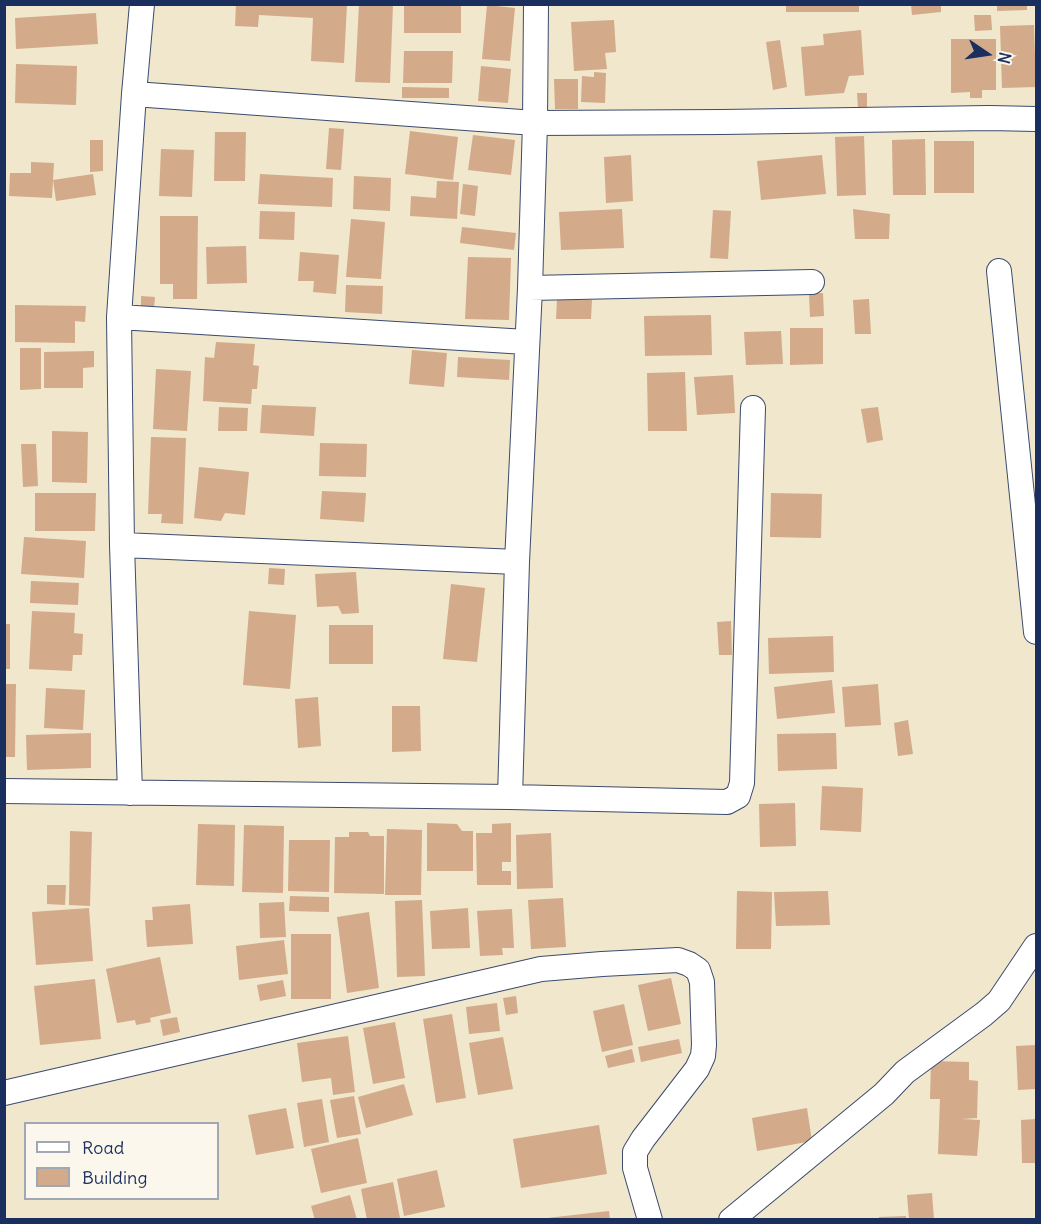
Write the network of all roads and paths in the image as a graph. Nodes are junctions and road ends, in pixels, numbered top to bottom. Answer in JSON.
{"nodes":[{"id":1,"x":142,"y":4,"type":"edge"},
{"id":2,"x":536,"y":4,"type":"edge"},
{"id":3,"x":134,"y":94,"type":"junction"},
{"id":4,"x":1036,"y":119,"type":"edge"},
{"id":5,"x":535,"y":123,"type":"junction"},
{"id":6,"x":999,"y":271,"type":"dead end"},
{"id":7,"x":812,"y":282,"type":"dead end"},
{"id":8,"x":530,"y":288,"type":"junction"},
{"id":9,"x":120,"y":317,"type":"junction"},
{"id":10,"x":526,"y":342,"type":"junction"},
{"id":11,"x":753,"y":408,"type":"dead end"},
{"id":12,"x":122,"y":545,"type":"junction"},
{"id":13,"x":517,"y":562,"type":"junction"},
{"id":14,"x":1036,"y":632,"type":"edge"},
{"id":15,"x":4,"y":791,"type":"edge"},
{"id":16,"x":130,"y":793,"type":"junction"},
{"id":17,"x":510,"y":797,"type":"junction"},
{"id":18,"x":1036,"y":946,"type":"edge"},
{"id":19,"x":4,"y":1093,"type":"edge"},
{"id":20,"x":650,"y":1220,"type":"edge"},
{"id":21,"x":731,"y":1220,"type":"edge"}],
"edges":[{"from":1,"to":3,"type":"street"},
{"from":2,"to":5,"type":"street"},
{"from":3,"to":5,"type":"street"},
{"from":3,"to":9,"type":"street"},
{"from":4,"to":5,"type":"street"},
{"from":5,"to":8,"type":"street"},
{"from":6,"to":14,"type":"street"},
{"from":7,"to":8,"type":"street"},
{"from":8,"to":10,"type":"street"},
{"from":9,"to":10,"type":"street"},
{"from":9,"to":12,"type":"street"},
{"from":10,"to":13,"type":"street"},
{"from":11,"to":17,"type":"street"},
{"from":12,"to":13,"type":"street"},
{"from":12,"to":16,"type":"street"},
{"from":13,"to":17,"type":"street"},
{"from":15,"to":16,"type":"street"},
{"from":16,"to":17,"type":"street"},
{"from":18,"to":21,"type":"street"},
{"from":19,"to":20,"type":"street"}]}
